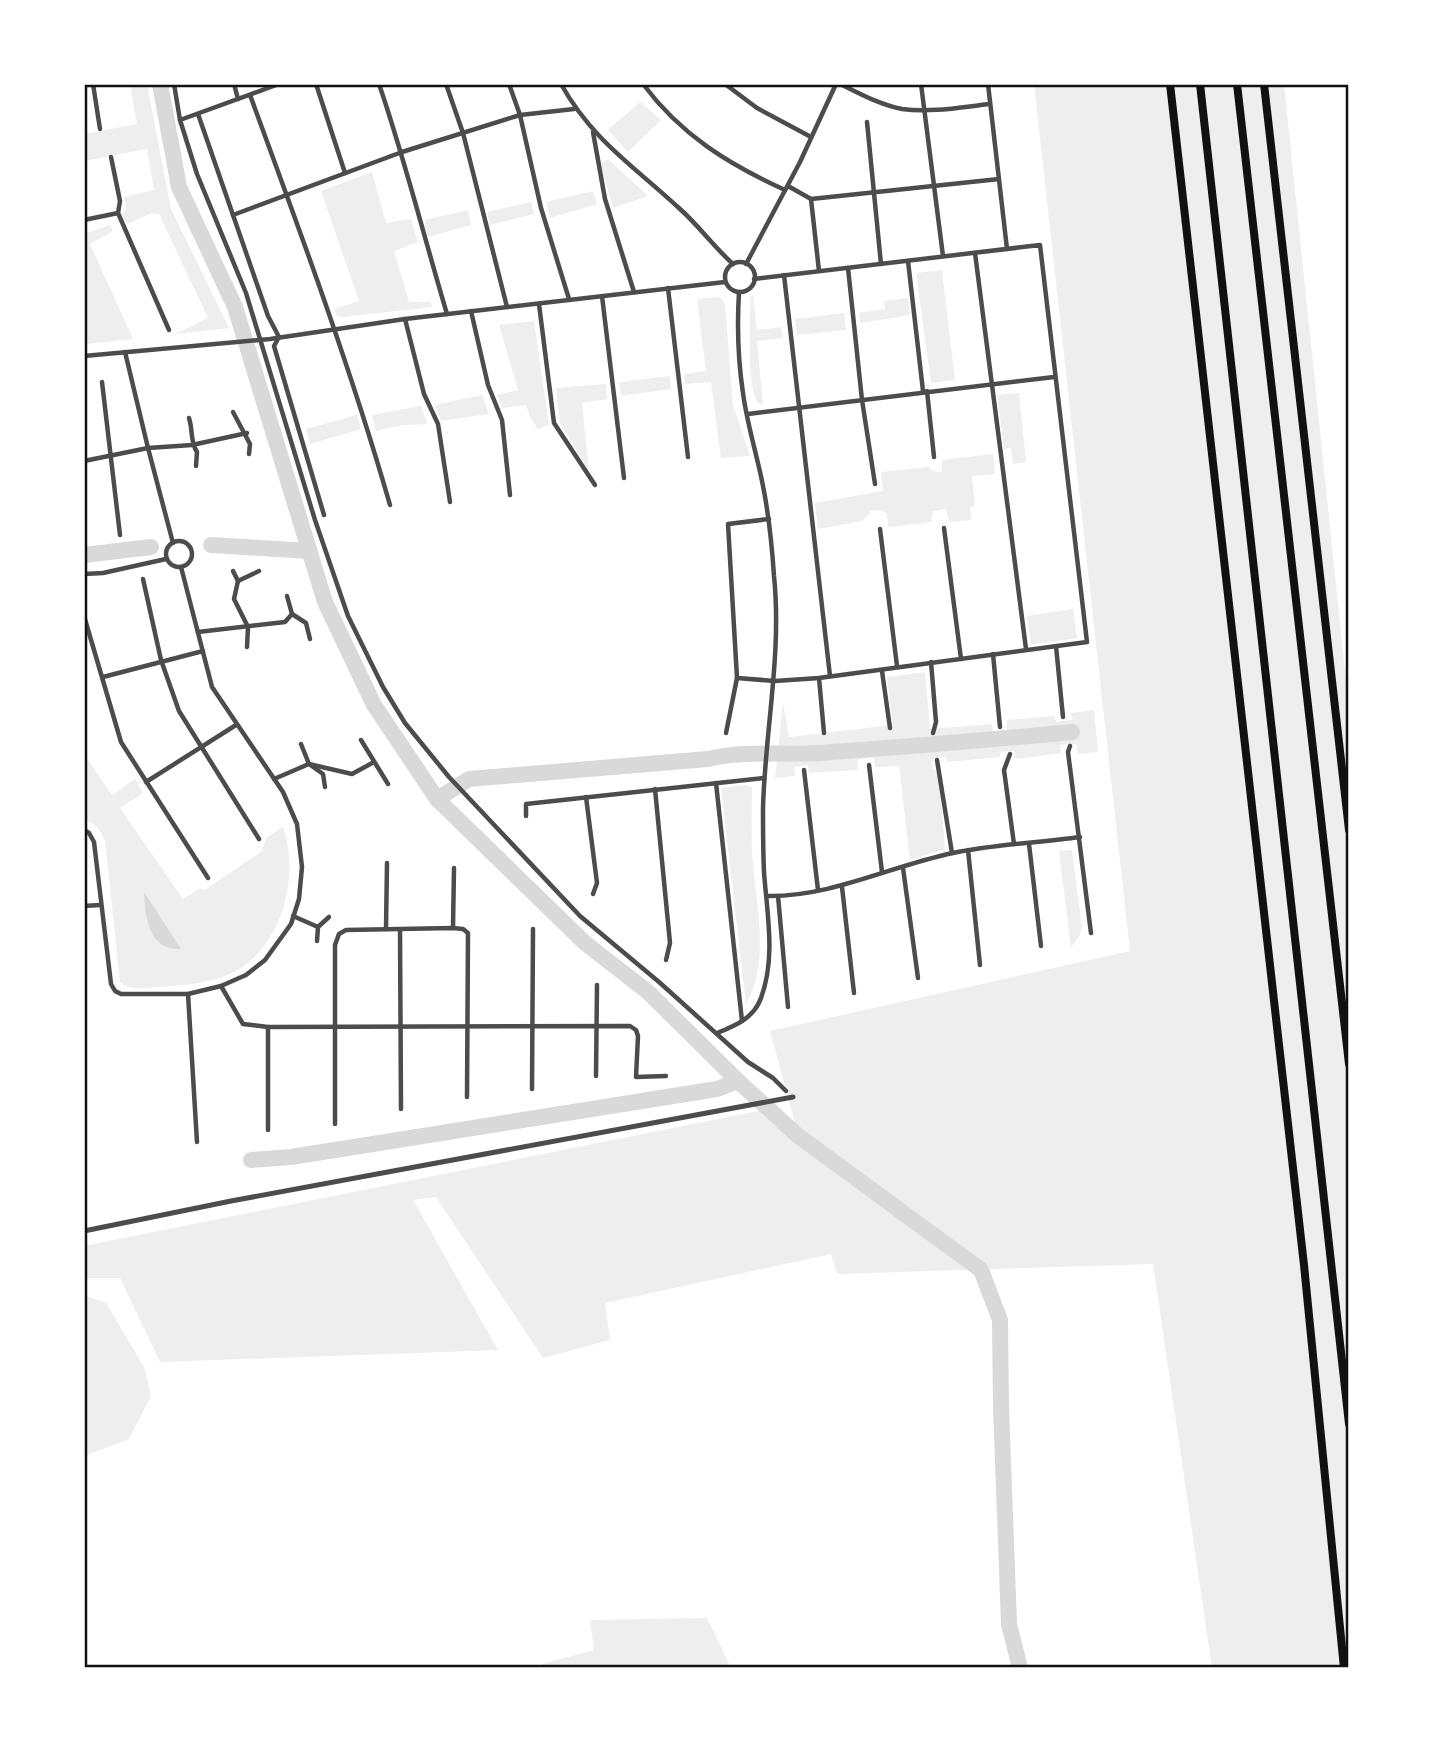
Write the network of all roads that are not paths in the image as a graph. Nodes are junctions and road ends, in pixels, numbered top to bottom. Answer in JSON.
{"nodes":[{"id":1,"x":93,"y":84,"type":"edge"},
{"id":2,"x":174,"y":84,"type":"edge"},
{"id":3,"x":234,"y":84,"type":"edge"},
{"id":4,"x":279,"y":84,"type":"edge"},
{"id":5,"x":316,"y":84,"type":"edge"},
{"id":6,"x":379,"y":84,"type":"edge"},
{"id":7,"x":446,"y":84,"type":"edge"},
{"id":8,"x":509,"y":84,"type":"edge"},
{"id":9,"x":561,"y":84,"type":"edge"},
{"id":10,"x":643,"y":84,"type":"edge"},
{"id":11,"x":725,"y":84,"type":"edge"},
{"id":12,"x":838,"y":84,"type":"edge"},
{"id":13,"x":921,"y":84,"type":"edge"},
{"id":14,"x":988,"y":84,"type":"edge"},
{"id":15,"x":1170,"y":84,"type":"edge"},
{"id":16,"x":1200,"y":84,"type":"edge"},
{"id":17,"x":1237,"y":84,"type":"edge"},
{"id":18,"x":1265,"y":84,"type":"edge"},
{"id":19,"x":250,"y":95,"type":"junction"},
{"id":20,"x":238,"y":99,"type":"junction"},
{"id":21,"x":990,"y":104,"type":"junction"},
{"id":22,"x":574,"y":109,"type":"junction"},
{"id":23,"x":925,"y":110,"type":"junction"},
{"id":24,"x":198,"y":114,"type":"junction"},
{"id":25,"x":520,"y":115,"type":"junction"},
{"id":26,"x":180,"y":120,"type":"junction"},
{"id":27,"x":867,"y":122,"type":"dead end"},
{"id":28,"x":100,"y":129,"type":"dead end"},
{"id":29,"x":593,"y":132,"type":"junction"},
{"id":30,"x":463,"y":133,"type":"junction"},
{"id":31,"x":811,"y":137,"type":"junction"},
{"id":32,"x":402,"y":152,"type":"junction"},
{"id":33,"x":111,"y":157,"type":"dead end"},
{"id":34,"x":345,"y":173,"type":"junction"},
{"id":35,"x":999,"y":179,"type":"junction"},
{"id":36,"x":934,"y":185,"type":"junction"},
{"id":37,"x":786,"y":188,"type":"junction"},
{"id":38,"x":873,"y":193,"type":"junction"},
{"id":39,"x":287,"y":196,"type":"junction"},
{"id":40,"x":811,"y":199,"type":"junction"},
{"id":41,"x":118,"y":213,"type":"junction"},
{"id":42,"x":233,"y":215,"type":"junction"},
{"id":43,"x":84,"y":220,"type":"edge"},
{"id":44,"x":1007,"y":249,"type":"junction"},
{"id":45,"x":975,"y":253,"type":"junction"},
{"id":46,"x":943,"y":257,"type":"junction"},
{"id":47,"x":908,"y":261,"type":"junction"},
{"id":48,"x":733,"y":264,"type":"junction"},
{"id":49,"x":746,"y":264,"type":"junction"},
{"id":50,"x":881,"y":264,"type":"junction"},
{"id":51,"x":848,"y":268,"type":"junction"},
{"id":52,"x":819,"y":271,"type":"junction"},
{"id":53,"x":784,"y":275,"type":"junction"},
{"id":54,"x":754,"y":279,"type":"junction"},
{"id":55,"x":725,"y":282,"type":"junction"},
{"id":56,"x":668,"y":288,"type":"junction"},
{"id":57,"x":634,"y":292,"type":"junction"},
{"id":58,"x":739,"y":292,"type":"junction"},
{"id":59,"x":602,"y":296,"type":"junction"},
{"id":60,"x":569,"y":299,"type":"junction"},
{"id":61,"x":539,"y":304,"type":"junction"},
{"id":62,"x":507,"y":307,"type":"junction"},
{"id":63,"x":471,"y":311,"type":"junction"},
{"id":64,"x":447,"y":314,"type":"junction"},
{"id":65,"x":405,"y":319,"type":"junction"},
{"id":66,"x":335,"y":328,"type":"junction"},
{"id":67,"x":169,"y":330,"type":"dead end"},
{"id":68,"x":279,"y":337,"type":"junction"},
{"id":69,"x":260,"y":339,"type":"junction"},
{"id":70,"x":125,"y":352,"type":"junction"},
{"id":71,"x":84,"y":356,"type":"edge"},
{"id":72,"x":1054,"y":377,"type":"junction"},
{"id":73,"x":102,"y":382,"type":"dead end"},
{"id":74,"x":991,"y":384,"type":"junction"},
{"id":75,"x":925,"y":391,"type":"junction"},
{"id":76,"x":862,"y":400,"type":"junction"},
{"id":77,"x":798,"y":408,"type":"junction"},
{"id":78,"x":233,"y":412,"type":"dead end"},
{"id":79,"x":748,"y":414,"type":"junction"},
{"id":80,"x":189,"y":418,"type":"dead end"},
{"id":81,"x":245,"y":434,"type":"junction"},
{"id":82,"x":192,"y":445,"type":"junction"},
{"id":83,"x":148,"y":449,"type":"junction"},
{"id":84,"x":249,"y":454,"type":"dead end"},
{"id":85,"x":111,"y":457,"type":"junction"},
{"id":86,"x":688,"y":457,"type":"dead end"},
{"id":87,"x":934,"y":457,"type":"dead end"},
{"id":88,"x":84,"y":461,"type":"edge"},
{"id":89,"x":196,"y":466,"type":"dead end"},
{"id":90,"x":624,"y":478,"type":"dead end"},
{"id":91,"x":875,"y":484,"type":"dead end"},
{"id":92,"x":595,"y":485,"type":"dead end"},
{"id":93,"x":510,"y":495,"type":"dead end"},
{"id":94,"x":450,"y":502,"type":"dead end"},
{"id":95,"x":390,"y":505,"type":"dead end"},
{"id":96,"x":324,"y":515,"type":"dead end"},
{"id":97,"x":768,"y":519,"type":"junction"},
{"id":98,"x":944,"y":528,"type":"dead end"},
{"id":99,"x":880,"y":529,"type":"dead end"},
{"id":100,"x":120,"y":535,"type":"dead end"},
{"id":101,"x":173,"y":542,"type":"junction"},
{"id":102,"x":166,"y":559,"type":"junction"},
{"id":103,"x":181,"y":567,"type":"junction"},
{"id":104,"x":233,"y":571,"type":"dead end"},
{"id":105,"x":259,"y":571,"type":"dead end"},
{"id":106,"x":84,"y":574,"type":"edge"},
{"id":107,"x":143,"y":579,"type":"dead end"},
{"id":108,"x":238,"y":581,"type":"junction"},
{"id":109,"x":287,"y":596,"type":"dead end"},
{"id":110,"x":292,"y":614,"type":"junction"},
{"id":111,"x":84,"y":616,"type":"edge"},
{"id":112,"x":248,"y":627,"type":"junction"},
{"id":113,"x":198,"y":632,"type":"junction"},
{"id":114,"x":310,"y":639,"type":"dead end"},
{"id":115,"x":1056,"y":646,"type":"junction"},
{"id":116,"x":247,"y":647,"type":"dead end"},
{"id":117,"x":1026,"y":649,"type":"junction"},
{"id":118,"x":203,"y":651,"type":"junction"},
{"id":119,"x":993,"y":654,"type":"junction"},
{"id":120,"x":961,"y":659,"type":"junction"},
{"id":121,"x":161,"y":660,"type":"junction"},
{"id":122,"x":931,"y":662,"type":"junction"},
{"id":123,"x":897,"y":666,"type":"junction"},
{"id":124,"x":882,"y":671,"type":"junction"},
{"id":125,"x":830,"y":676,"type":"junction"},
{"id":126,"x":103,"y":677,"type":"junction"},
{"id":127,"x":737,"y":678,"type":"junction"},
{"id":128,"x":819,"y":678,"type":"junction"},
{"id":129,"x":775,"y":681,"type":"junction"},
{"id":130,"x":1063,"y":717,"type":"dead end"},
{"id":131,"x":236,"y":725,"type":"junction"},
{"id":132,"x":1000,"y":727,"type":"dead end"},
{"id":133,"x":890,"y":728,"type":"dead end"},
{"id":134,"x":726,"y":733,"type":"dead end"},
{"id":135,"x":824,"y":733,"type":"dead end"},
{"id":136,"x":933,"y":733,"type":"dead end"},
{"id":137,"x":360,"y":740,"type":"dead end"},
{"id":138,"x":301,"y":744,"type":"dead end"},
{"id":139,"x":201,"y":746,"type":"junction"},
{"id":140,"x":1070,"y":746,"type":"dead end"},
{"id":141,"x":1010,"y":754,"type":"dead end"},
{"id":142,"x":937,"y":760,"type":"dead end"},
{"id":143,"x":374,"y":762,"type":"junction"},
{"id":144,"x":309,"y":764,"type":"junction"},
{"id":145,"x":869,"y":765,"type":"dead end"},
{"id":146,"x":804,"y":770,"type":"dead end"},
{"id":147,"x":764,"y":778,"type":"junction"},
{"id":148,"x":274,"y":779,"type":"junction"},
{"id":149,"x":146,"y":782,"type":"junction"},
{"id":150,"x":716,"y":783,"type":"junction"},
{"id":151,"x":388,"y":784,"type":"dead end"},
{"id":152,"x":325,"y":787,"type":"dead end"},
{"id":153,"x":654,"y":789,"type":"junction"},
{"id":154,"x":586,"y":797,"type":"junction"},
{"id":155,"x":526,"y":816,"type":"dead end"},
{"id":156,"x":84,"y":830,"type":"edge"},
{"id":157,"x":1349,"y":830,"type":"edge"},
{"id":158,"x":1080,"y":837,"type":"junction"},
{"id":159,"x":259,"y":839,"type":"dead end"},
{"id":160,"x":1014,"y":844,"type":"junction"},
{"id":161,"x":1029,"y":844,"type":"junction"},
{"id":162,"x":968,"y":850,"type":"junction"},
{"id":163,"x":952,"y":853,"type":"junction"},
{"id":164,"x":387,"y":863,"type":"dead end"},
{"id":165,"x":903,"y":868,"type":"junction"},
{"id":166,"x":454,"y":869,"type":"dead end"},
{"id":167,"x":882,"y":872,"type":"junction"},
{"id":168,"x":208,"y":878,"type":"dead end"},
{"id":169,"x":842,"y":887,"type":"junction"},
{"id":170,"x":818,"y":890,"type":"junction"},
{"id":171,"x":593,"y":894,"type":"dead end"},
{"id":172,"x":767,"y":896,"type":"junction"},
{"id":173,"x":778,"y":896,"type":"junction"},
{"id":174,"x":100,"y":905,"type":"junction"},
{"id":175,"x":84,"y":906,"type":"edge"},
{"id":176,"x":293,"y":916,"type":"junction"},
{"id":177,"x":329,"y":917,"type":"dead end"},
{"id":178,"x":318,"y":927,"type":"junction"},
{"id":179,"x":453,"y":928,"type":"junction"},
{"id":180,"x":386,"y":929,"type":"junction"},
{"id":181,"x":533,"y":929,"type":"dead end"},
{"id":182,"x":400,"y":930,"type":"junction"},
{"id":183,"x":1091,"y":933,"type":"dead end"},
{"id":184,"x":317,"y":941,"type":"dead end"},
{"id":185,"x":1041,"y":946,"type":"dead end"},
{"id":186,"x":666,"y":960,"type":"dead end"},
{"id":187,"x":980,"y":965,"type":"dead end"},
{"id":188,"x":918,"y":978,"type":"dead end"},
{"id":189,"x":597,"y":985,"type":"dead end"},
{"id":190,"x":221,"y":986,"type":"junction"},
{"id":191,"x":854,"y":993,"type":"dead end"},
{"id":192,"x":188,"y":994,"type":"junction"},
{"id":193,"x":788,"y":1007,"type":"dead end"},
{"id":194,"x":742,"y":1021,"type":"junction"},
{"id":195,"x":466,"y":1026,"type":"junction"},
{"id":196,"x":532,"y":1026,"type":"junction"},
{"id":197,"x":268,"y":1027,"type":"junction"},
{"id":198,"x":335,"y":1027,"type":"junction"},
{"id":199,"x":402,"y":1027,"type":"junction"},
{"id":200,"x":597,"y":1027,"type":"junction"},
{"id":201,"x":717,"y":1033,"type":"junction"},
{"id":202,"x":1349,"y":1064,"type":"edge"},
{"id":203,"x":597,"y":1076,"type":"dead end"},
{"id":204,"x":666,"y":1076,"type":"dead end"},
{"id":205,"x":533,"y":1089,"type":"dead end"},
{"id":206,"x":786,"y":1091,"type":"joint"},
{"id":207,"x":467,"y":1097,"type":"dead end"},
{"id":208,"x":401,"y":1109,"type":"dead end"},
{"id":209,"x":335,"y":1124,"type":"dead end"},
{"id":210,"x":268,"y":1130,"type":"dead end"},
{"id":211,"x":197,"y":1142,"type":"dead end"},
{"id":212,"x":84,"y":1231,"type":"edge"},
{"id":213,"x":1349,"y":1424,"type":"edge"},
{"id":214,"x":1344,"y":1668,"type":"edge"}],
"edges":[{"from":1,"to":28,"type":"street"},
{"from":2,"to":26,"type":"street"},
{"from":3,"to":20,"type":"street"},
{"from":4,"to":19,"type":"street"},
{"from":5,"to":34,"type":"street"},
{"from":6,"to":32,"type":"street"},
{"from":7,"to":30,"type":"street"},
{"from":8,"to":25,"type":"street"},
{"from":9,"to":22,"type":"street"},
{"from":10,"to":37,"type":"street"},
{"from":11,"to":31,"type":"street"},
{"from":12,"to":23,"type":"street"},
{"from":12,"to":31,"type":"street"},
{"from":13,"to":23,"type":"street"},
{"from":14,"to":21,"type":"street"},
{"from":15,"to":214,"type":"highway"},
{"from":16,"to":213,"type":"highway"},
{"from":17,"to":202,"type":"highway"},
{"from":18,"to":157,"type":"highway"},
{"from":19,"to":20,"type":"street"},
{"from":19,"to":39,"type":"street"},
{"from":20,"to":24,"type":"street"},
{"from":21,"to":23,"type":"street"},
{"from":21,"to":35,"type":"street"},
{"from":22,"to":25,"type":"street"},
{"from":22,"to":29,"type":"street"},
{"from":23,"to":36,"type":"street"},
{"from":24,"to":26,"type":"street"},
{"from":24,"to":42,"type":"street"},
{"from":25,"to":30,"type":"street"},
{"from":25,"to":60,"type":"street"},
{"from":26,"to":69,"type":"street"},
{"from":27,"to":38,"type":"street"},
{"from":29,"to":48,"type":"street"},
{"from":29,"to":57,"type":"street"},
{"from":30,"to":32,"type":"street"},
{"from":30,"to":62,"type":"street"},
{"from":31,"to":37,"type":"street"},
{"from":32,"to":34,"type":"street"},
{"from":32,"to":64,"type":"street"},
{"from":33,"to":41,"type":"street"},
{"from":34,"to":39,"type":"street"},
{"from":35,"to":36,"type":"street"},
{"from":35,"to":44,"type":"street"},
{"from":36,"to":38,"type":"street"},
{"from":36,"to":46,"type":"street"},
{"from":37,"to":40,"type":"street"},
{"from":37,"to":49,"type":"street"},
{"from":38,"to":40,"type":"street"},
{"from":38,"to":50,"type":"street"},
{"from":39,"to":42,"type":"street"},
{"from":39,"to":66,"type":"street"},
{"from":40,"to":52,"type":"street"},
{"from":41,"to":43,"type":"street"},
{"from":41,"to":67,"type":"street"},
{"from":42,"to":68,"type":"street"},
{"from":44,"to":45,"type":"street"},
{"from":44,"to":72,"type":"street"},
{"from":45,"to":46,"type":"street"},
{"from":45,"to":74,"type":"street"},
{"from":46,"to":47,"type":"street"},
{"from":47,"to":50,"type":"street"},
{"from":47,"to":75,"type":"street"},
{"from":48,"to":49,"type":"street"},
{"from":48,"to":55,"type":"street"},
{"from":49,"to":54,"type":"street"},
{"from":50,"to":51,"type":"street"},
{"from":51,"to":52,"type":"street"},
{"from":51,"to":76,"type":"street"},
{"from":52,"to":53,"type":"street"},
{"from":53,"to":54,"type":"street"},
{"from":53,"to":77,"type":"street"},
{"from":54,"to":58,"type":"street"},
{"from":55,"to":56,"type":"street"},
{"from":55,"to":58,"type":"street"},
{"from":56,"to":57,"type":"street"},
{"from":56,"to":86,"type":"street"},
{"from":57,"to":59,"type":"street"},
{"from":58,"to":79,"type":"street"},
{"from":59,"to":60,"type":"street"},
{"from":59,"to":90,"type":"street"},
{"from":60,"to":61,"type":"street"},
{"from":61,"to":62,"type":"street"},
{"from":61,"to":92,"type":"street"},
{"from":62,"to":63,"type":"street"},
{"from":63,"to":64,"type":"street"},
{"from":63,"to":93,"type":"street"},
{"from":64,"to":65,"type":"street"},
{"from":65,"to":66,"type":"street"},
{"from":65,"to":94,"type":"street"},
{"from":66,"to":68,"type":"street"},
{"from":66,"to":95,"type":"street"},
{"from":68,"to":69,"type":"street"},
{"from":68,"to":96,"type":"street"},
{"from":69,"to":70,"type":"street"},
{"from":69,"to":201,"type":"street"},
{"from":70,"to":71,"type":"street"},
{"from":70,"to":83,"type":"street"},
{"from":72,"to":74,"type":"street"},
{"from":72,"to":115,"type":"street"},
{"from":73,"to":85,"type":"street"},
{"from":74,"to":75,"type":"street"},
{"from":74,"to":117,"type":"street"},
{"from":75,"to":76,"type":"street"},
{"from":75,"to":87,"type":"street"},
{"from":76,"to":77,"type":"street"},
{"from":76,"to":91,"type":"street"},
{"from":77,"to":79,"type":"street"},
{"from":77,"to":125,"type":"street"},
{"from":78,"to":81,"type":"street"},
{"from":79,"to":97,"type":"street"},
{"from":80,"to":82,"type":"street"},
{"from":81,"to":82,"type":"street"},
{"from":81,"to":84,"type":"street"},
{"from":82,"to":83,"type":"street"},
{"from":82,"to":89,"type":"street"},
{"from":83,"to":85,"type":"street"},
{"from":83,"to":101,"type":"street"},
{"from":85,"to":88,"type":"street"},
{"from":85,"to":100,"type":"street"},
{"from":97,"to":127,"type":"street"},
{"from":97,"to":129,"type":"street"},
{"from":98,"to":120,"type":"street"},
{"from":99,"to":123,"type":"street"},
{"from":101,"to":102,"type":"street"},
{"from":101,"to":103,"type":"street"},
{"from":102,"to":103,"type":"street"},
{"from":102,"to":106,"type":"street"},
{"from":103,"to":113,"type":"street"},
{"from":104,"to":108,"type":"street"},
{"from":105,"to":108,"type":"street"},
{"from":107,"to":121,"type":"street"},
{"from":108,"to":112,"type":"street"},
{"from":109,"to":110,"type":"street"},
{"from":110,"to":112,"type":"street"},
{"from":110,"to":114,"type":"street"},
{"from":111,"to":126,"type":"street"},
{"from":112,"to":113,"type":"street"},
{"from":112,"to":116,"type":"street"},
{"from":113,"to":118,"type":"street"},
{"from":115,"to":117,"type":"street"},
{"from":115,"to":130,"type":"street"},
{"from":117,"to":119,"type":"street"},
{"from":118,"to":121,"type":"street"},
{"from":118,"to":131,"type":"street"},
{"from":119,"to":120,"type":"street"},
{"from":119,"to":132,"type":"street"},
{"from":120,"to":122,"type":"street"},
{"from":121,"to":126,"type":"street"},
{"from":121,"to":139,"type":"street"},
{"from":122,"to":123,"type":"street"},
{"from":122,"to":136,"type":"street"},
{"from":123,"to":124,"type":"street"},
{"from":124,"to":125,"type":"street"},
{"from":124,"to":133,"type":"street"},
{"from":125,"to":128,"type":"street"},
{"from":126,"to":149,"type":"street"},
{"from":127,"to":129,"type":"street"},
{"from":127,"to":134,"type":"street"},
{"from":128,"to":129,"type":"street"},
{"from":128,"to":135,"type":"street"},
{"from":129,"to":147,"type":"street"},
{"from":131,"to":139,"type":"street"},
{"from":131,"to":148,"type":"street"},
{"from":137,"to":143,"type":"street"},
{"from":138,"to":144,"type":"street"},
{"from":139,"to":149,"type":"street"},
{"from":139,"to":159,"type":"street"},
{"from":140,"to":158,"type":"street"},
{"from":141,"to":160,"type":"street"},
{"from":142,"to":163,"type":"street"},
{"from":143,"to":144,"type":"street"},
{"from":143,"to":151,"type":"street"},
{"from":144,"to":148,"type":"street"},
{"from":144,"to":152,"type":"street"},
{"from":145,"to":167,"type":"street"},
{"from":146,"to":170,"type":"street"},
{"from":147,"to":150,"type":"street"},
{"from":147,"to":172,"type":"street"},
{"from":148,"to":176,"type":"street"},
{"from":149,"to":168,"type":"street"},
{"from":150,"to":153,"type":"street"},
{"from":150,"to":194,"type":"street"},
{"from":153,"to":154,"type":"street"},
{"from":153,"to":186,"type":"street"},
{"from":154,"to":155,"type":"street"},
{"from":154,"to":171,"type":"street"},
{"from":156,"to":174,"type":"street"},
{"from":158,"to":161,"type":"street"},
{"from":158,"to":183,"type":"street"},
{"from":160,"to":161,"type":"street"},
{"from":160,"to":162,"type":"street"},
{"from":161,"to":185,"type":"street"},
{"from":162,"to":163,"type":"street"},
{"from":162,"to":187,"type":"street"},
{"from":163,"to":165,"type":"street"},
{"from":164,"to":180,"type":"street"},
{"from":165,"to":167,"type":"street"},
{"from":165,"to":188,"type":"street"},
{"from":166,"to":179,"type":"street"},
{"from":167,"to":169,"type":"street"},
{"from":169,"to":170,"type":"street"},
{"from":169,"to":191,"type":"street"},
{"from":170,"to":173,"type":"street"},
{"from":172,"to":173,"type":"street"},
{"from":172,"to":194,"type":"street"},
{"from":173,"to":193,"type":"street"},
{"from":174,"to":175,"type":"street"},
{"from":174,"to":192,"type":"street"},
{"from":176,"to":178,"type":"street"},
{"from":176,"to":190,"type":"street"},
{"from":177,"to":178,"type":"street"},
{"from":178,"to":184,"type":"street"},
{"from":179,"to":182,"type":"street"},
{"from":179,"to":195,"type":"street"},
{"from":180,"to":182,"type":"street"},
{"from":180,"to":198,"type":"street"},
{"from":181,"to":196,"type":"street"},
{"from":182,"to":199,"type":"street"},
{"from":189,"to":200,"type":"street"},
{"from":190,"to":192,"type":"street"},
{"from":190,"to":197,"type":"street"},
{"from":192,"to":211,"type":"street"},
{"from":194,"to":201,"type":"street"},
{"from":195,"to":196,"type":"street"},
{"from":195,"to":199,"type":"street"},
{"from":195,"to":207,"type":"street"},
{"from":196,"to":200,"type":"street"},
{"from":196,"to":205,"type":"street"},
{"from":197,"to":198,"type":"street"},
{"from":197,"to":210,"type":"street"},
{"from":198,"to":199,"type":"street"},
{"from":198,"to":209,"type":"street"},
{"from":199,"to":208,"type":"street"},
{"from":200,"to":203,"type":"street"},
{"from":200,"to":204,"type":"street"},
{"from":201,"to":206,"type":"street"},
{"from":206,"to":212,"type":"street"}]}
